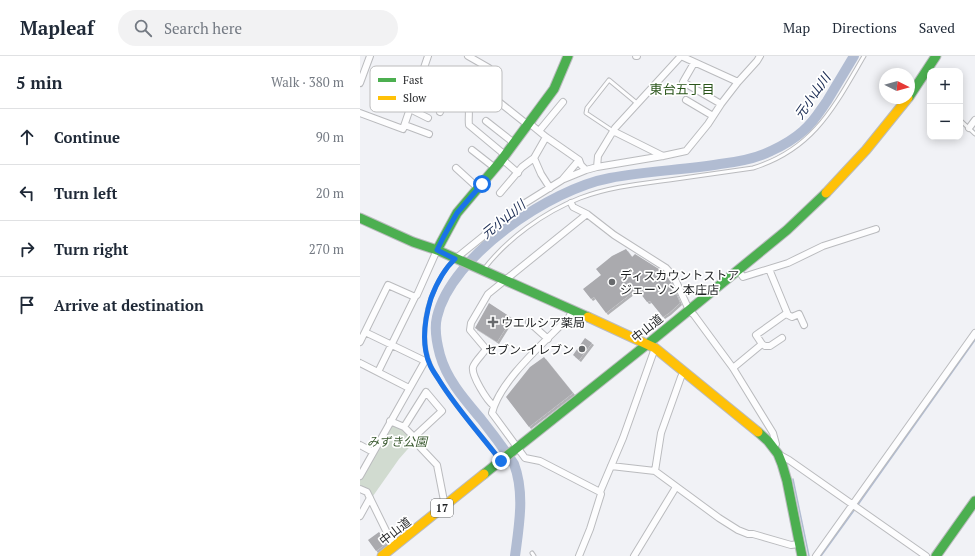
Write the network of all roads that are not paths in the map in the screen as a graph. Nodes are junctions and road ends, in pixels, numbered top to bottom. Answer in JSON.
{"nodes":[{"id":1,"x":370,"y":56,"type":"edge"},
{"id":2,"x":428,"y":56,"type":"edge"},
{"id":3,"x":568,"y":56,"type":"edge"},
{"id":4,"x":681,"y":56,"type":"edge"},
{"id":5,"x":760,"y":56,"type":"edge"},
{"id":6,"x":864,"y":56,"type":"edge"},
{"id":7,"x":936,"y":56,"type":"edge"},
{"id":8,"x":472,"y":57,"type":"edge"},
{"id":9,"x":694,"y":63,"type":"junction"},
{"id":10,"x":425,"y":66,"type":"edge"},
{"id":11,"x":486,"y":66,"type":"edge"},
{"id":12,"x":738,"y":82,"type":"junction"},
{"id":13,"x":360,"y":83,"type":"edge"},
{"id":14,"x":915,"y":87,"type":"edge"},
{"id":15,"x":686,"y":100,"type":"dead end"},
{"id":16,"x":563,"y":102,"type":"dead end"},
{"id":17,"x":502,"y":104,"type":"edge"},
{"id":18,"x":638,"y":104,"type":"junction"},
{"id":19,"x":721,"y":104,"type":"junction"},
{"id":20,"x":902,"y":104,"type":"edge"},
{"id":21,"x":409,"y":112,"type":"edge"},
{"id":22,"x":416,"y":112,"type":"edge"},
{"id":23,"x":470,"y":112,"type":"edge"},
{"id":24,"x":360,"y":113,"type":"edge"},
{"id":25,"x":713,"y":116,"type":"junction"},
{"id":26,"x":428,"y":118,"type":"dead end"},
{"id":27,"x":975,"y":120,"type":"edge"},
{"id":28,"x":486,"y":121,"type":"dead end"},
{"id":29,"x":963,"y":123,"type":"edge"},
{"id":30,"x":529,"y":124,"type":"junction"},
{"id":31,"x":405,"y":125,"type":"junction"},
{"id":32,"x":969,"y":128,"type":"junction"},
{"id":33,"x":539,"y":131,"type":"junction"},
{"id":34,"x":613,"y":131,"type":"junction"},
{"id":35,"x":429,"y":134,"type":"dead end"},
{"id":36,"x":975,"y":134,"type":"edge"},
{"id":37,"x":546,"y":137,"type":"junction"},
{"id":38,"x":514,"y":143,"type":"junction"},
{"id":39,"x":472,"y":150,"type":"dead end"},
{"id":40,"x":663,"y":156,"type":"junction"},
{"id":41,"x":504,"y":157,"type":"junction"},
{"id":42,"x":534,"y":158,"type":"junction"},
{"id":43,"x":579,"y":160,"type":"junction"},
{"id":44,"x":597,"y":167,"type":"junction"},
{"id":45,"x":456,"y":168,"type":"dead end"},
{"id":46,"x":495,"y":168,"type":"junction"},
{"id":47,"x":586,"y":170,"type":"junction"},
{"id":48,"x":518,"y":173,"type":"junction"},
{"id":49,"x":562,"y":180,"type":"junction"},
{"id":50,"x":478,"y":188,"type":"junction"},
{"id":51,"x":550,"y":188,"type":"junction"},
{"id":52,"x":500,"y":193,"type":"dead end"},
{"id":53,"x":571,"y":203,"type":"junction"},
{"id":54,"x":587,"y":214,"type":"junction"},
{"id":55,"x":360,"y":218,"type":"edge"},
{"id":56,"x":876,"y":229,"type":"dead end"},
{"id":57,"x":437,"y":250,"type":"junction"},
{"id":58,"x":456,"y":260,"type":"junction"},
{"id":59,"x":769,"y":269,"type":"junction"},
{"id":60,"x":481,"y":270,"type":"junction"},
{"id":61,"x":738,"y":270,"type":"junction"},
{"id":62,"x":505,"y":280,"type":"junction"},
{"id":63,"x":415,"y":297,"type":"junction"},
{"id":64,"x":573,"y":310,"type":"junction"},
{"id":65,"x":689,"y":310,"type":"junction"},
{"id":66,"x":787,"y":313,"type":"junction"},
{"id":67,"x":530,"y":322,"type":"dead end"},
{"id":68,"x":804,"y":324,"type":"dead end"},
{"id":69,"x":365,"y":332,"type":"junction"},
{"id":70,"x":975,"y":333,"type":"edge"},
{"id":71,"x":782,"y":338,"type":"dead end"},
{"id":72,"x":548,"y":339,"type":"junction"},
{"id":73,"x":360,"y":342,"type":"edge"},
{"id":74,"x":762,"y":344,"type":"junction"},
{"id":75,"x":391,"y":345,"type":"junction"},
{"id":76,"x":651,"y":346,"type":"junction"},
{"id":77,"x":360,"y":362,"type":"edge"},
{"id":78,"x":733,"y":368,"type":"junction"},
{"id":79,"x":378,"y":372,"type":"junction"},
{"id":80,"x":684,"y":372,"type":"junction"},
{"id":81,"x":409,"y":388,"type":"junction"},
{"id":82,"x":494,"y":406,"type":"junction"},
{"id":83,"x":390,"y":421,"type":"junction"},
{"id":84,"x":404,"y":427,"type":"junction"},
{"id":85,"x":414,"y":437,"type":"junction"},
{"id":86,"x":360,"y":445,"type":"edge"},
{"id":87,"x":517,"y":448,"type":"junction"},
{"id":88,"x":775,"y":451,"type":"junction"},
{"id":89,"x":373,"y":452,"type":"junction"},
{"id":90,"x":502,"y":460,"type":"junction"},
{"id":91,"x":611,"y":466,"type":"junction"},
{"id":92,"x":655,"y":471,"type":"junction"},
{"id":93,"x":360,"y":476,"type":"edge"},
{"id":94,"x":676,"y":487,"type":"junction"},
{"id":95,"x":360,"y":489,"type":"edge"},
{"id":96,"x":600,"y":492,"type":"junction"},
{"id":97,"x":370,"y":498,"type":"junction"},
{"id":98,"x":975,"y":501,"type":"edge"},
{"id":99,"x":853,"y":505,"type":"junction"},
{"id":100,"x":445,"y":506,"type":"junction"},
{"id":101,"x":360,"y":516,"type":"edge"},
{"id":102,"x":799,"y":544,"type":"junction"},
{"id":103,"x":394,"y":547,"type":"junction"},
{"id":104,"x":382,"y":556,"type":"edge"},
{"id":105,"x":579,"y":556,"type":"edge"},
{"id":106,"x":634,"y":556,"type":"edge"},
{"id":107,"x":802,"y":556,"type":"edge"},
{"id":108,"x":816,"y":556,"type":"edge"},
{"id":109,"x":926,"y":556,"type":"edge"},
{"id":110,"x":936,"y":556,"type":"edge"}],
"edges":[{"from":1,"to":13,"type":"street"},
{"from":2,"to":10,"type":"street"},
{"from":3,"to":30,"type":"main road"},
{"from":4,"to":9,"type":"street"},
{"from":4,"to":18,"type":"street"},
{"from":5,"to":12,"type":"street"},
{"from":6,"to":53,"type":"lane"},
{"from":7,"to":14,"type":"main road","name":"中山道","number":"17"},
{"from":8,"to":11,"type":"street"},
{"from":9,"to":12,"type":"street"},
{"from":9,"to":19,"type":"street"},
{"from":12,"to":19,"type":"street"},
{"from":15,"to":25,"type":"street"},
{"from":16,"to":33,"type":"street"},
{"from":17,"to":30,"type":"street"},
{"from":18,"to":34,"type":"street"},
{"from":18,"to":34,"type":"lane"},
{"from":19,"to":25,"type":"street"},
{"from":20,"to":61,"type":"main road","name":"中山道","number":"17"},
{"from":21,"to":31,"type":"street"},
{"from":22,"to":26,"type":"street"},
{"from":23,"to":41,"type":"street"},
{"from":24,"to":31,"type":"street"},
{"from":25,"to":40,"type":"street"},
{"from":27,"to":32,"type":"street"},
{"from":28,"to":38,"type":"street"},
{"from":29,"to":32,"type":"lane"},
{"from":30,"to":33,"type":"street"},
{"from":30,"to":38,"type":"main road"},
{"from":31,"to":35,"type":"street"},
{"from":32,"to":36,"type":"lane"},
{"from":33,"to":37,"type":"street"},
{"from":34,"to":40,"type":"street"},
{"from":34,"to":44,"type":"street"},
{"from":37,"to":42,"type":"street"},
{"from":37,"to":43,"type":"street"},
{"from":38,"to":41,"type":"main road"},
{"from":39,"to":46,"type":"street"},
{"from":40,"to":44,"type":"street"},
{"from":41,"to":46,"type":"main road"},
{"from":41,"to":48,"type":"street"},
{"from":42,"to":48,"type":"street"},
{"from":42,"to":51,"type":"street"},
{"from":43,"to":47,"type":"street"},
{"from":43,"to":49,"type":"street"},
{"from":44,"to":47,"type":"street"},
{"from":45,"to":50,"type":"street"},
{"from":46,"to":50,"type":"main road"},
{"from":47,"to":49,"type":"street"},
{"from":48,"to":52,"type":"street"},
{"from":49,"to":51,"type":"street"},
{"from":50,"to":57,"type":"main road"},
{"from":51,"to":58,"type":"street"},
{"from":53,"to":54,"type":"street"},
{"from":53,"to":60,"type":"lane"},
{"from":54,"to":62,"type":"street"},
{"from":54,"to":65,"type":"street"},
{"from":55,"to":57,"type":"main road"},
{"from":56,"to":59,"type":"street"},
{"from":57,"to":58,"type":"main road"},
{"from":57,"to":63,"type":"street"},
{"from":58,"to":60,"type":"main road"},
{"from":58,"to":90,"type":"lane"},
{"from":59,"to":61,"type":"street"},
{"from":59,"to":66,"type":"street"},
{"from":60,"to":62,"type":"main road"},
{"from":61,"to":65,"type":"main road","name":"中山道","number":"17"},
{"from":62,"to":64,"type":"main road"},
{"from":62,"to":82,"type":"street"},
{"from":63,"to":69,"type":"street"},
{"from":63,"to":75,"type":"street"},
{"from":64,"to":72,"type":"street"},
{"from":64,"to":76,"type":"main road"},
{"from":65,"to":76,"type":"main road","name":"中山道","number":"17"},
{"from":65,"to":78,"type":"street"},
{"from":66,"to":68,"type":"street"},
{"from":66,"to":74,"type":"street"},
{"from":67,"to":72,"type":"street"},
{"from":69,"to":73,"type":"street"},
{"from":69,"to":75,"type":"street"},
{"from":70,"to":99,"type":"street"},
{"from":71,"to":74,"type":"street"},
{"from":72,"to":82,"type":"street"},
{"from":74,"to":78,"type":"street"},
{"from":75,"to":79,"type":"street"},
{"from":75,"to":81,"type":"street"},
{"from":76,"to":80,"type":"main road"},
{"from":76,"to":87,"type":"main road","name":"中山道","number":"17"},
{"from":76,"to":91,"type":"street"},
{"from":77,"to":79,"type":"street"},
{"from":78,"to":88,"type":"street"},
{"from":79,"to":81,"type":"street"},
{"from":80,"to":88,"type":"main road"},
{"from":80,"to":92,"type":"street"},
{"from":81,"to":83,"type":"street"},
{"from":82,"to":87,"type":"street"},
{"from":83,"to":84,"type":"street"},
{"from":83,"to":89,"type":"street"},
{"from":84,"to":85,"type":"street"},
{"from":84,"to":85,"type":"street"},
{"from":85,"to":100,"type":"street"},
{"from":86,"to":89,"type":"street"},
{"from":87,"to":90,"type":"main road","name":"中山道","number":"17"},
{"from":87,"to":96,"type":"street"},
{"from":88,"to":99,"type":"street"},
{"from":88,"to":102,"type":"main road"},
{"from":89,"to":93,"type":"street"},
{"from":90,"to":100,"type":"main road","name":"中山道","number":"17"},
{"from":91,"to":92,"type":"street"},
{"from":91,"to":96,"type":"street"},
{"from":92,"to":94,"type":"street"},
{"from":94,"to":102,"type":"street"},
{"from":94,"to":106,"type":"street"},
{"from":95,"to":97,"type":"street"},
{"from":96,"to":105,"type":"street"},
{"from":97,"to":101,"type":"street"},
{"from":97,"to":103,"type":"street"},
{"from":98,"to":110,"type":"main road"},
{"from":99,"to":108,"type":"street"},
{"from":99,"to":109,"type":"street"},
{"from":100,"to":103,"type":"main road","name":"中山道","number":"17"},
{"from":102,"to":107,"type":"main road"},
{"from":103,"to":104,"type":"main road","name":"中山道","number":"17"}]}
